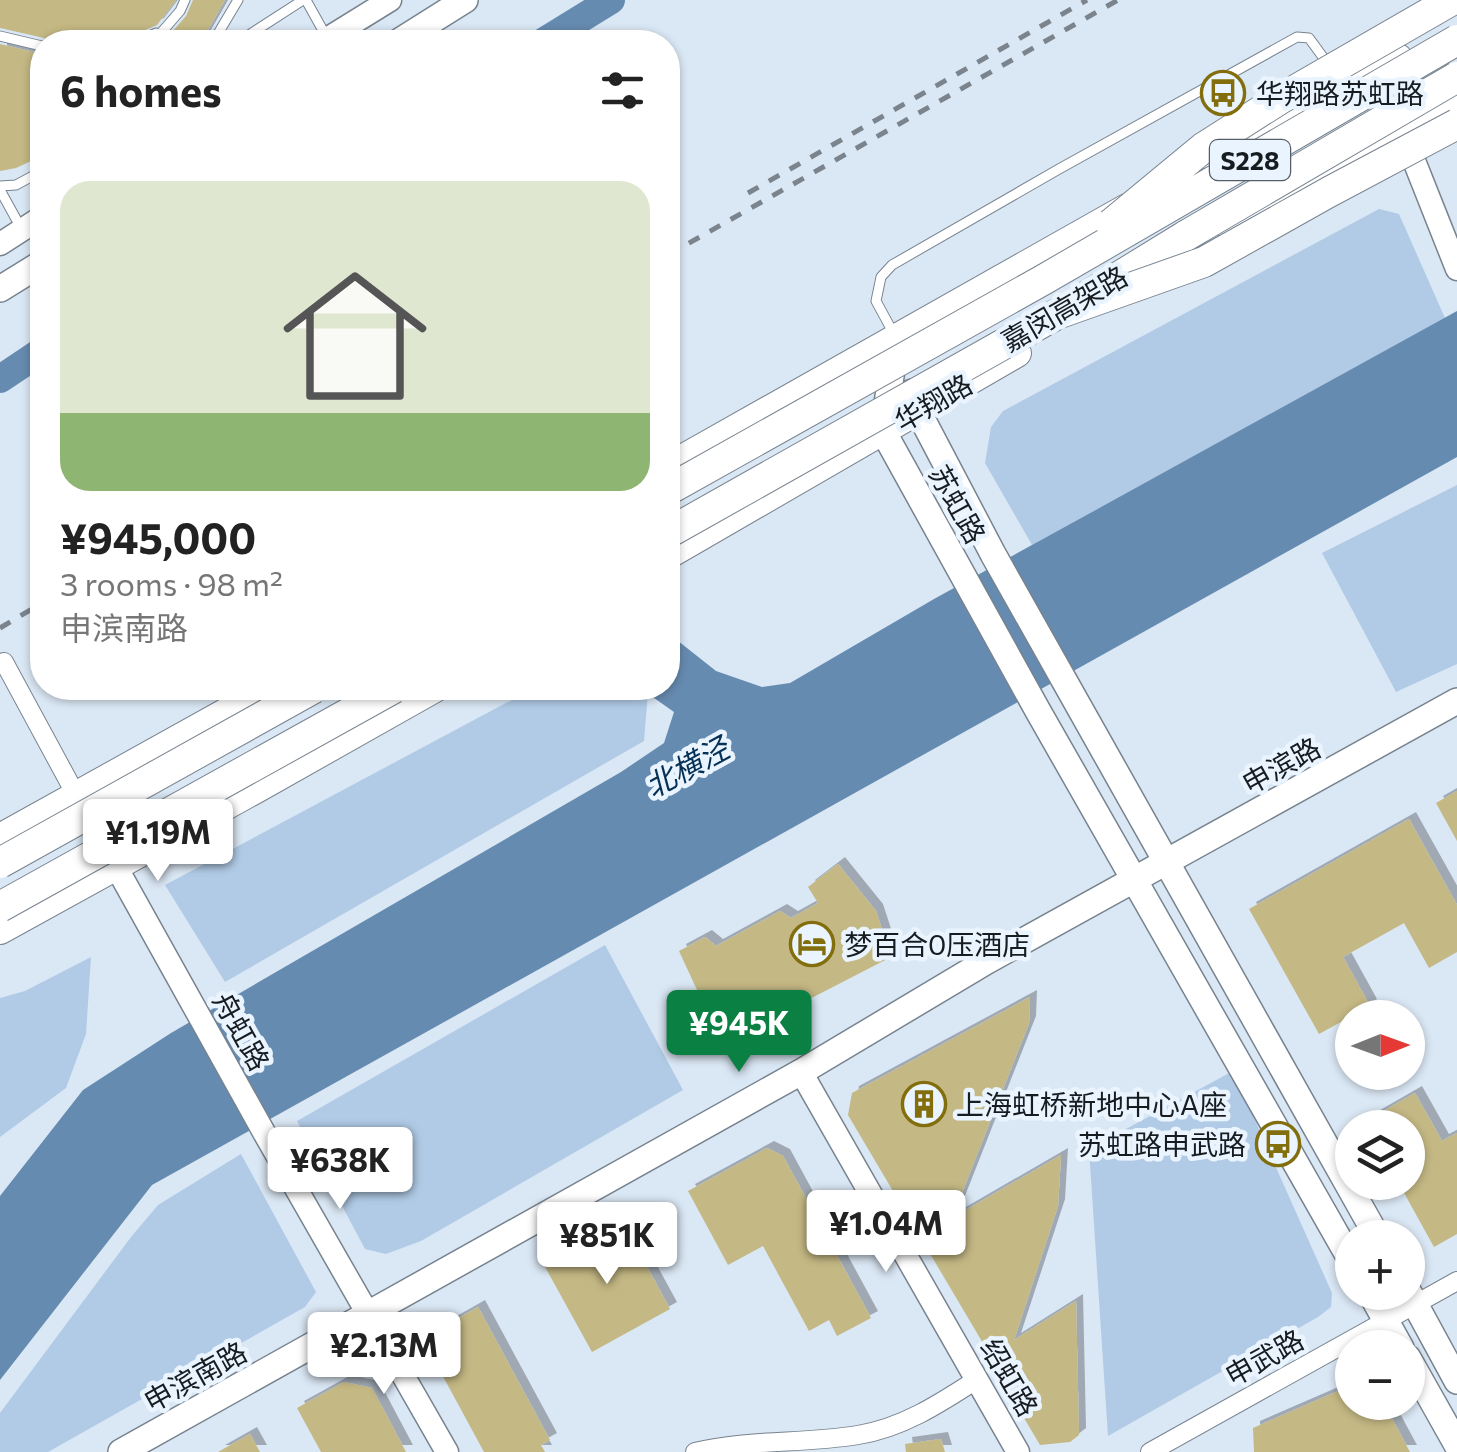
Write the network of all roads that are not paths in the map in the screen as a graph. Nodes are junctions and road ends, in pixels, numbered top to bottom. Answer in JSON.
{"nodes":[{"id":1,"x":185,"y":0,"type":"edge"},
{"id":2,"x":238,"y":0,"type":"edge"},
{"id":3,"x":305,"y":0,"type":"edge"},
{"id":4,"x":390,"y":0,"type":"edge"},
{"id":5,"x":465,"y":0,"type":"edge"},
{"id":6,"x":1452,"y":0,"type":"edge"},
{"id":7,"x":1457,"y":27,"type":"edge"},
{"id":8,"x":168,"y":28,"type":"joint"},
{"id":9,"x":164,"y":30,"type":"edge"},
{"id":10,"x":220,"y":30,"type":"edge"},
{"id":11,"x":257,"y":30,"type":"edge"},
{"id":12,"x":320,"y":30,"type":"edge"},
{"id":13,"x":342,"y":30,"type":"edge"},
{"id":14,"x":417,"y":30,"type":"edge"},
{"id":15,"x":0,"y":36,"type":"edge"},
{"id":16,"x":1457,"y":40,"type":"edge"},
{"id":17,"x":30,"y":43,"type":"edge"},
{"id":18,"x":1457,"y":77,"type":"edge"},
{"id":19,"x":1342,"y":88,"type":"junction"},
{"id":20,"x":1457,"y":98,"type":"edge"},
{"id":21,"x":1457,"y":124,"type":"edge"},
{"id":22,"x":1402,"y":130,"type":"junction"},
{"id":23,"x":30,"y":178,"type":"edge"},
{"id":24,"x":0,"y":188,"type":"edge"},
{"id":25,"x":30,"y":225,"type":"edge"},
{"id":26,"x":22,"y":230,"type":"junction"},
{"id":27,"x":0,"y":244,"type":"edge"},
{"id":28,"x":30,"y":270,"type":"edge"},
{"id":29,"x":1457,"y":270,"type":"edge"},
{"id":30,"x":1043,"y":280,"type":"junction"},
{"id":31,"x":0,"y":289,"type":"edge"},
{"id":32,"x":1057,"y":314,"type":"junction"},
{"id":33,"x":896,"y":339,"type":"junction"},
{"id":34,"x":918,"y":411,"type":"junction"},
{"id":35,"x":883,"y":432,"type":"junction"},
{"id":36,"x":680,"y":460,"type":"edge"},
{"id":37,"x":680,"y":483,"type":"edge"},
{"id":38,"x":680,"y":526,"type":"edge"},
{"id":39,"x":680,"y":548,"type":"edge"},
{"id":40,"x":4,"y":662,"type":"dead end"},
{"id":41,"x":248,"y":700,"type":"edge"},
{"id":42,"x":292,"y":700,"type":"edge"},
{"id":43,"x":373,"y":700,"type":"edge"},
{"id":44,"x":414,"y":700,"type":"edge"},
{"id":45,"x":1457,"y":702,"type":"edge"},
{"id":46,"x":76,"y":795,"type":"junction"},
{"id":47,"x":0,"y":838,"type":"edge"},
{"id":48,"x":1168,"y":862,"type":"junction"},
{"id":49,"x":0,"y":863,"type":"edge"},
{"id":50,"x":118,"y":866,"type":"junction"},
{"id":51,"x":1134,"y":880,"type":"junction"},
{"id":52,"x":0,"y":908,"type":"edge"},
{"id":53,"x":0,"y":930,"type":"edge"},
{"id":54,"x":801,"y":1072,"type":"junction"},
{"id":55,"x":1368,"y":1220,"type":"edge"},
{"id":56,"x":1335,"y":1232,"type":"edge"},
{"id":57,"x":1457,"y":1281,"type":"edge"},
{"id":58,"x":1425,"y":1293,"type":"edge"},
{"id":59,"x":1380,"y":1310,"type":"edge"},
{"id":60,"x":1397,"y":1310,"type":"edge"},
{"id":61,"x":1418,"y":1310,"type":"edge"},
{"id":62,"x":368,"y":1315,"type":"junction"},
{"id":63,"x":1386,"y":1320,"type":"junction"},
{"id":64,"x":1391,"y":1330,"type":"edge"},
{"id":65,"x":976,"y":1380,"type":"junction"},
{"id":66,"x":1457,"y":1380,"type":"edge"},
{"id":67,"x":1425,"y":1388,"type":"edge"},
{"id":68,"x":1457,"y":1445,"type":"edge"},
{"id":69,"x":121,"y":1452,"type":"edge"},
{"id":70,"x":447,"y":1452,"type":"edge"},
{"id":71,"x":695,"y":1452,"type":"edge"},
{"id":72,"x":1018,"y":1452,"type":"edge"},
{"id":73,"x":1150,"y":1452,"type":"edge"}],
"edges":[{"from":1,"to":8,"type":"lane"},
{"from":2,"to":10,"type":"lane"},
{"from":3,"to":11,"type":"lane"},
{"from":3,"to":12,"type":"lane"},
{"from":4,"to":13,"type":"street"},
{"from":5,"to":14,"type":"main road"},
{"from":6,"to":30,"type":"highway","bridge":true},
{"from":7,"to":19,"type":"main road"},
{"from":8,"to":9,"type":"lane"},
{"from":15,"to":17,"type":"lane"},
{"from":16,"to":30,"type":"highway","name":"嘉闵高架路","number":"S228","bridge":true},
{"from":18,"to":32,"type":"highway","name":"嘉闵高架路","number":"S228","bridge":true},
{"from":19,"to":33,"type":"main road"},
{"from":19,"to":33,"type":"lane"},
{"from":20,"to":22,"type":"main road","name":"华翔路"},
{"from":21,"to":32,"type":"highway","bridge":true},
{"from":22,"to":29,"type":"street"},
{"from":22,"to":34,"type":"main road","name":"华翔路"},
{"from":23,"to":24,"type":"lane"},
{"from":24,"to":26,"type":"lane"},
{"from":25,"to":26,"type":"street"},
{"from":26,"to":27,"type":"street"},
{"from":28,"to":31,"type":"main road"},
{"from":30,"to":37,"type":"highway","name":"嘉闵高架路","number":"S228","bridge":true},
{"from":32,"to":38,"type":"highway","name":"嘉闵高架路","number":"S228","bridge":true},
{"from":33,"to":34,"type":"main road","name":"苏虹路"},
{"from":33,"to":35,"type":"main road"},
{"from":33,"to":36,"type":"main road"},
{"from":34,"to":35,"type":"main road","name":"华翔路"},
{"from":34,"to":48,"type":"main road","name":"苏虹路"},
{"from":35,"to":39,"type":"main road","name":"华翔路"},
{"from":35,"to":51,"type":"main road","name":"苏虹路"},
{"from":40,"to":46,"type":"street"},
{"from":41,"to":46,"type":"main road"},
{"from":42,"to":49,"type":"highway","bridge":true},
{"from":43,"to":52,"type":"highway","bridge":true},
{"from":44,"to":50,"type":"main road"},
{"from":45,"to":48,"type":"main road","name":"申滨路"},
{"from":46,"to":47,"type":"main road"},
{"from":46,"to":50,"type":"street","name":"舟虹路"},
{"from":48,"to":51,"type":"main road","name":"申滨路"},
{"from":48,"to":55,"type":"main road","name":"苏虹路"},
{"from":50,"to":53,"type":"main road"},
{"from":50,"to":62,"type":"street","name":"舟虹路"},
{"from":51,"to":54,"type":"main road","name":"申滨南路"},
{"from":51,"to":56,"type":"main road","name":"苏虹路"},
{"from":54,"to":62,"type":"main road","name":"申滨南路"},
{"from":54,"to":65,"type":"street","name":"绍虹路"},
{"from":57,"to":58,"type":"street","name":"申武路"},
{"from":59,"to":63,"type":"main road"},
{"from":60,"to":63,"type":"street","name":"申武路"},
{"from":61,"to":66,"type":"main road"},
{"from":62,"to":69,"type":"main road","name":"申滨南路"},
{"from":62,"to":70,"type":"street","name":"舟虹路"},
{"from":63,"to":64,"type":"main road"},
{"from":63,"to":73,"type":"street","name":"申武路"},
{"from":65,"to":71,"type":"street"},
{"from":65,"to":72,"type":"street","name":"绍虹路"},
{"from":67,"to":68,"type":"main road"}]}
